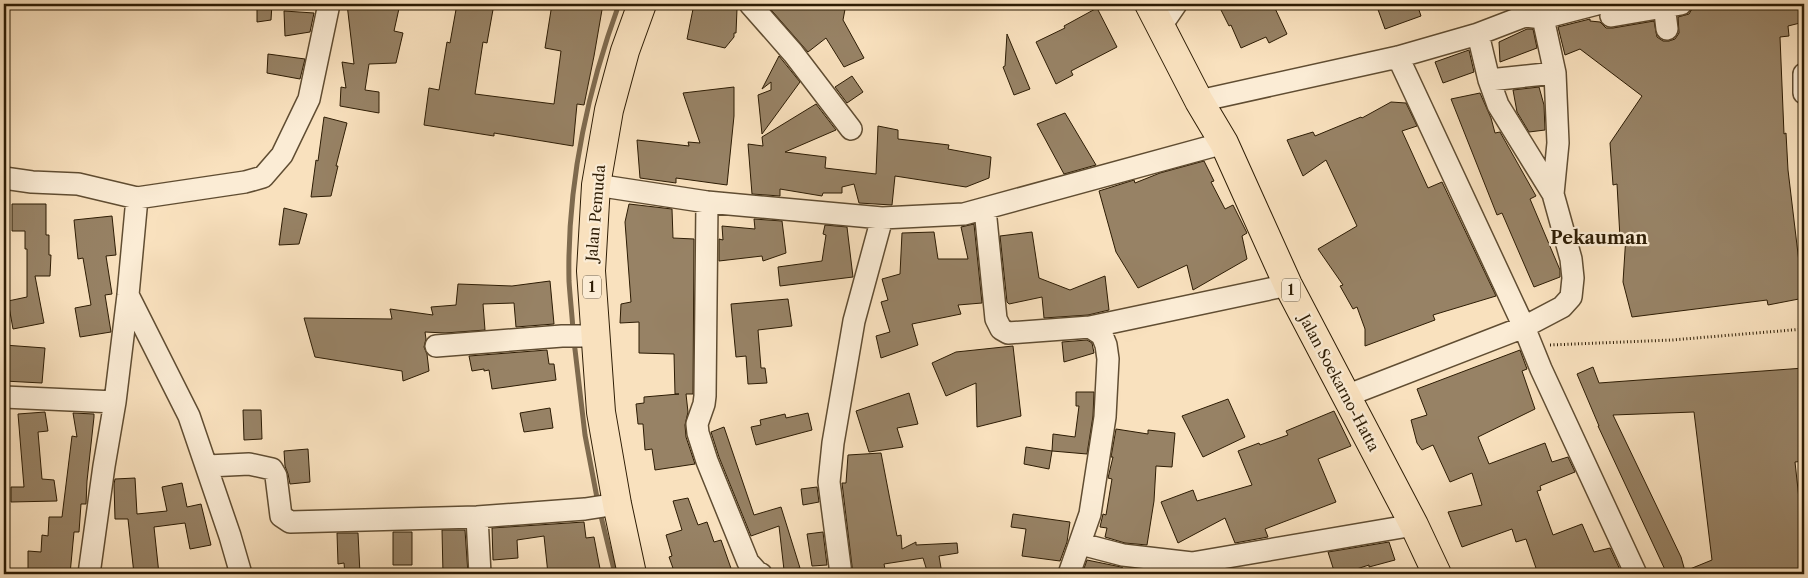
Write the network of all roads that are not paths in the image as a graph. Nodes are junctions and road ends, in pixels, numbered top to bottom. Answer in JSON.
{"nodes":[{"id":1,"x":328,"y":4,"type":"edge"},
{"id":2,"x":642,"y":4,"type":"edge"},
{"id":3,"x":750,"y":4,"type":"edge"},
{"id":4,"x":1176,"y":4,"type":"edge"},
{"id":5,"x":1670,"y":5,"type":"edge"},
{"id":6,"x":1604,"y":10,"type":"edge"},
{"id":7,"x":1155,"y":15,"type":"edge"},
{"id":8,"x":1544,"y":18,"type":"junction"},
{"id":9,"x":1667,"y":29,"type":"dead end"},
{"id":10,"x":1478,"y":34,"type":"junction"},
{"id":11,"x":1398,"y":57,"type":"junction"},
{"id":12,"x":1555,"y":73,"type":"junction"},
{"id":13,"x":1804,"y":74,"type":"edge"},
{"id":14,"x":1489,"y":80,"type":"junction"},
{"id":15,"x":1804,"y":93,"type":"edge"},
{"id":16,"x":1199,"y":101,"type":"junction"},
{"id":17,"x":851,"y":129,"type":"dead end"},
{"id":18,"x":1224,"y":143,"type":"junction"},
{"id":19,"x":4,"y":178,"type":"edge"},
{"id":20,"x":596,"y":185,"type":"junction"},
{"id":21,"x":1553,"y":194,"type":"junction"},
{"id":22,"x":137,"y":198,"type":"junction"},
{"id":23,"x":707,"y":202,"type":"junction"},
{"id":24,"x":985,"y":209,"type":"junction"},
{"id":25,"x":882,"y":218,"type":"junction"},
{"id":26,"x":1288,"y":285,"type":"junction"},
{"id":27,"x":128,"y":295,"type":"junction"},
{"id":28,"x":1090,"y":327,"type":"junction"},
{"id":29,"x":590,"y":336,"type":"junction"},
{"id":30,"x":1528,"y":336,"type":"junction"},
{"id":31,"x":436,"y":346,"type":"dead end"},
{"id":32,"x":1346,"y":396,"type":"junction"},
{"id":33,"x":4,"y":397,"type":"edge"},
{"id":34,"x":115,"y":402,"type":"junction"},
{"id":35,"x":208,"y":466,"type":"junction"},
{"id":36,"x":611,"y":505,"type":"junction"},
{"id":37,"x":477,"y":517,"type":"junction"},
{"id":38,"x":1414,"y":525,"type":"junction"},
{"id":39,"x":1081,"y":544,"type":"junction"},
{"id":40,"x":1185,"y":569,"type":"edge"},
{"id":41,"x":89,"y":574,"type":"edge"},
{"id":42,"x":241,"y":574,"type":"edge"},
{"id":43,"x":480,"y":574,"type":"edge"},
{"id":44,"x":632,"y":574,"type":"edge"},
{"id":45,"x":761,"y":574,"type":"edge"},
{"id":46,"x":841,"y":574,"type":"edge"},
{"id":47,"x":1069,"y":574,"type":"edge"},
{"id":48,"x":1438,"y":574,"type":"edge"},
{"id":49,"x":1636,"y":574,"type":"edge"}],
"edges":[{"from":1,"to":22,"type":"street"},
{"from":2,"to":20,"type":"highway","name":"Jalan Pemuda","number":"1"},
{"from":3,"to":17,"type":"street"},
{"from":4,"to":7,"type":"street"},
{"from":5,"to":6,"type":"street"},
{"from":5,"to":9,"type":"street"},
{"from":6,"to":8,"type":"street"},
{"from":7,"to":16,"type":"highway","name":"Jalan Soekarno-Hatta","number":"1"},
{"from":8,"to":10,"type":"street"},
{"from":8,"to":12,"type":"street"},
{"from":10,"to":11,"type":"street"},
{"from":10,"to":14,"type":"street"},
{"from":11,"to":16,"type":"street"},
{"from":11,"to":30,"type":"street"},
{"from":12,"to":14,"type":"street"},
{"from":12,"to":21,"type":"street"},
{"from":13,"to":15,"type":"street"},
{"from":14,"to":21,"type":"street"},
{"from":16,"to":18,"type":"highway","name":"Jalan Soekarno-Hatta","number":"1"},
{"from":18,"to":24,"type":"street"},
{"from":18,"to":26,"type":"highway","name":"Jalan Soekarno-Hatta","number":"1"},
{"from":19,"to":22,"type":"street"},
{"from":20,"to":23,"type":"street"},
{"from":20,"to":29,"type":"highway","name":"Jalan Pemuda","number":"1"},
{"from":21,"to":30,"type":"street"},
{"from":22,"to":27,"type":"street"},
{"from":23,"to":25,"type":"street"},
{"from":23,"to":45,"type":"street"},
{"from":24,"to":25,"type":"street"},
{"from":24,"to":28,"type":"street"},
{"from":25,"to":46,"type":"street"},
{"from":26,"to":28,"type":"street"},
{"from":26,"to":32,"type":"highway","name":"Jalan Soekarno-Hatta","number":"1"},
{"from":27,"to":34,"type":"street"},
{"from":27,"to":35,"type":"street"},
{"from":28,"to":39,"type":"street"},
{"from":29,"to":31,"type":"street"},
{"from":29,"to":36,"type":"highway","name":"Jalan Pemuda","number":"1"},
{"from":30,"to":32,"type":"street"},
{"from":30,"to":49,"type":"street"},
{"from":32,"to":38,"type":"highway","name":"Jalan Soekarno-Hatta","number":"1"},
{"from":33,"to":34,"type":"street"},
{"from":34,"to":41,"type":"street"},
{"from":35,"to":37,"type":"street"},
{"from":35,"to":42,"type":"street"},
{"from":36,"to":37,"type":"street"},
{"from":36,"to":44,"type":"highway","name":"Jalan Pemuda","number":"1"},
{"from":37,"to":43,"type":"street"},
{"from":38,"to":40,"type":"street"},
{"from":38,"to":48,"type":"highway","name":"Jalan Soekarno-Hatta","number":"1"},
{"from":39,"to":40,"type":"street"},
{"from":39,"to":47,"type":"street"}]}
